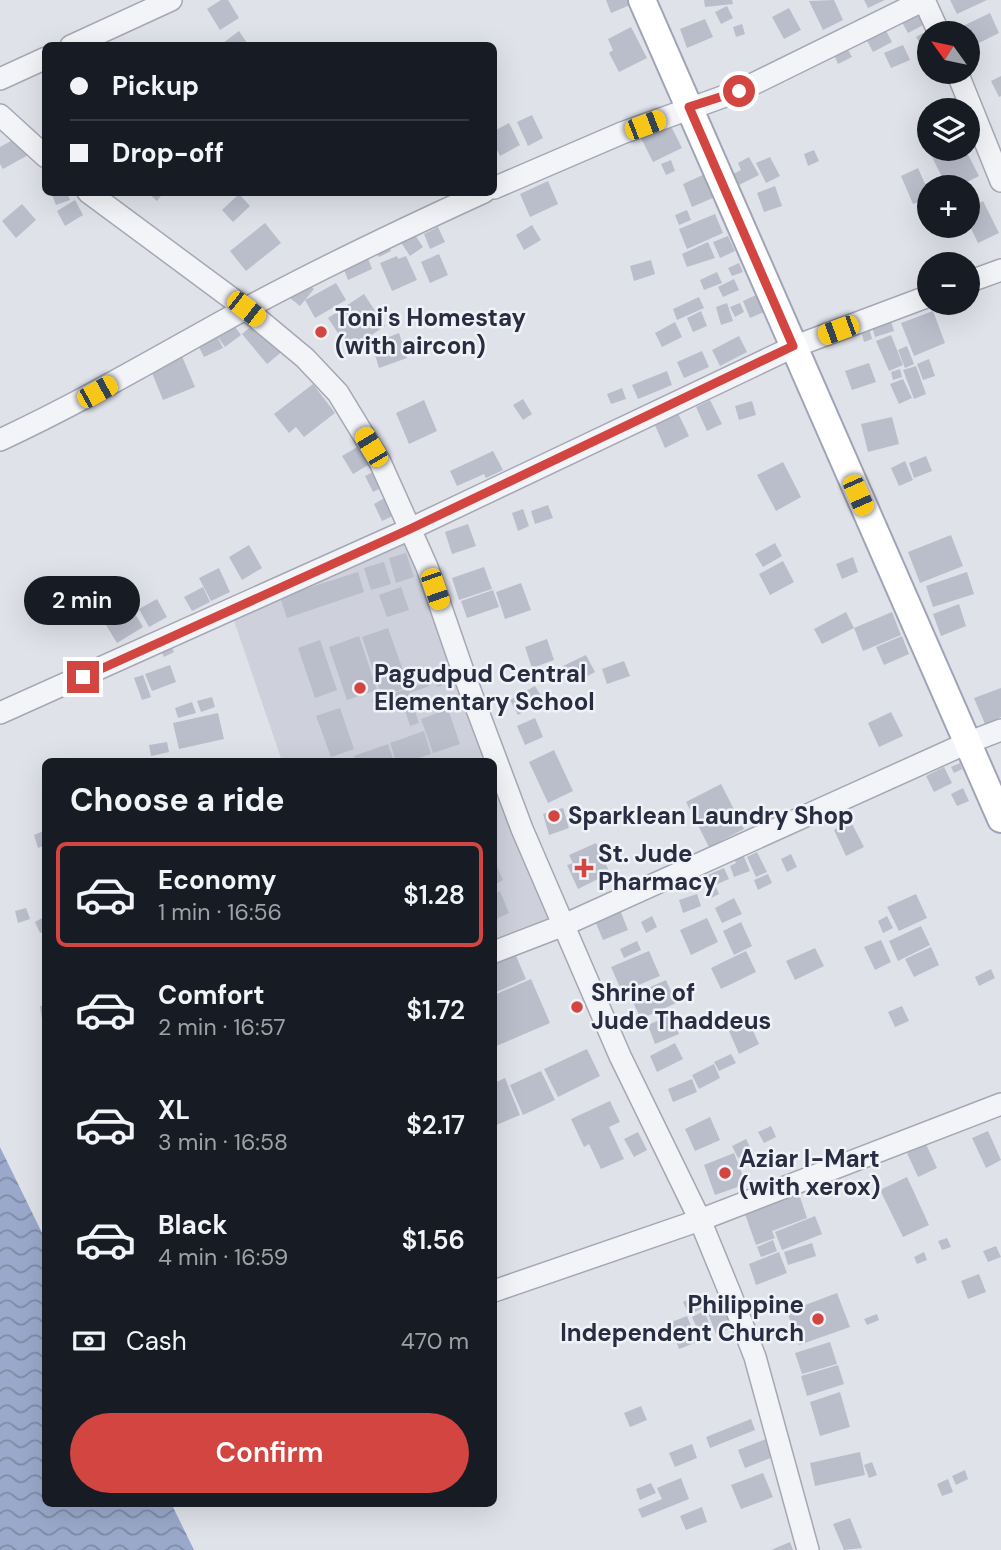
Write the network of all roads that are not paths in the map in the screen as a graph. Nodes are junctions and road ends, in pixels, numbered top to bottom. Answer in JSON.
{"nodes":[{"id":1,"x":172,"y":0,"type":"edge"},
{"id":2,"x":642,"y":0,"type":"edge"},
{"id":3,"x":934,"y":21,"type":"edge"},
{"id":4,"x":80,"y":42,"type":"edge"},
{"id":5,"x":42,"y":60,"type":"edge"},
{"id":6,"x":0,"y":79,"type":"edge"},
{"id":7,"x":962,"y":84,"type":"edge"},
{"id":8,"x":689,"y":107,"type":"junction"},
{"id":9,"x":0,"y":115,"type":"edge"},
{"id":10,"x":42,"y":153,"type":"edge"},
{"id":11,"x":1001,"y":181,"type":"edge"},
{"id":12,"x":497,"y":187,"type":"edge"},
{"id":13,"x":93,"y":196,"type":"edge"},
{"id":14,"x":475,"y":196,"type":"edge"},
{"id":15,"x":1001,"y":270,"type":"edge"},
{"id":16,"x":980,"y":278,"type":"edge"},
{"id":17,"x":917,"y":300,"type":"edge"},
{"id":18,"x":246,"y":309,"type":"junction"},
{"id":19,"x":793,"y":346,"type":"junction"},
{"id":20,"x":0,"y":440,"type":"edge"},
{"id":21,"x":410,"y":529,"type":"junction"},
{"id":22,"x":0,"y":713,"type":"edge"},
{"id":23,"x":1001,"y":730,"type":"edge"},
{"id":24,"x":967,"y":743,"type":"junction"},
{"id":25,"x":495,"y":758,"type":"edge"},
{"id":26,"x":497,"y":762,"type":"edge"},
{"id":27,"x":1001,"y":819,"type":"edge"},
{"id":28,"x":564,"y":925,"type":"junction"},
{"id":29,"x":497,"y":951,"type":"edge"},
{"id":30,"x":1001,"y":1104,"type":"edge"},
{"id":31,"x":700,"y":1220,"type":"junction"},
{"id":32,"x":497,"y":1290,"type":"edge"},
{"id":33,"x":808,"y":1550,"type":"edge"}],
"edges":[{"from":1,"to":4,"type":"street"},
{"from":2,"to":8,"type":"main road"},
{"from":3,"to":8,"type":"street"},
{"from":5,"to":6,"type":"street"},
{"from":7,"to":11,"type":"street"},
{"from":8,"to":12,"type":"street"},
{"from":8,"to":19,"type":"main road"},
{"from":9,"to":10,"type":"street"},
{"from":13,"to":18,"type":"street"},
{"from":14,"to":18,"type":"street"},
{"from":15,"to":16,"type":"street"},
{"from":17,"to":19,"type":"street"},
{"from":18,"to":20,"type":"street"},
{"from":18,"to":21,"type":"street"},
{"from":19,"to":21,"type":"street"},
{"from":19,"to":24,"type":"main road"},
{"from":21,"to":22,"type":"street"},
{"from":21,"to":25,"type":"street"},
{"from":23,"to":24,"type":"street"},
{"from":24,"to":27,"type":"main road"},
{"from":24,"to":28,"type":"street"},
{"from":26,"to":28,"type":"street"},
{"from":28,"to":29,"type":"street"},
{"from":28,"to":31,"type":"street"},
{"from":30,"to":31,"type":"street"},
{"from":31,"to":32,"type":"street"},
{"from":31,"to":33,"type":"street"}]}
